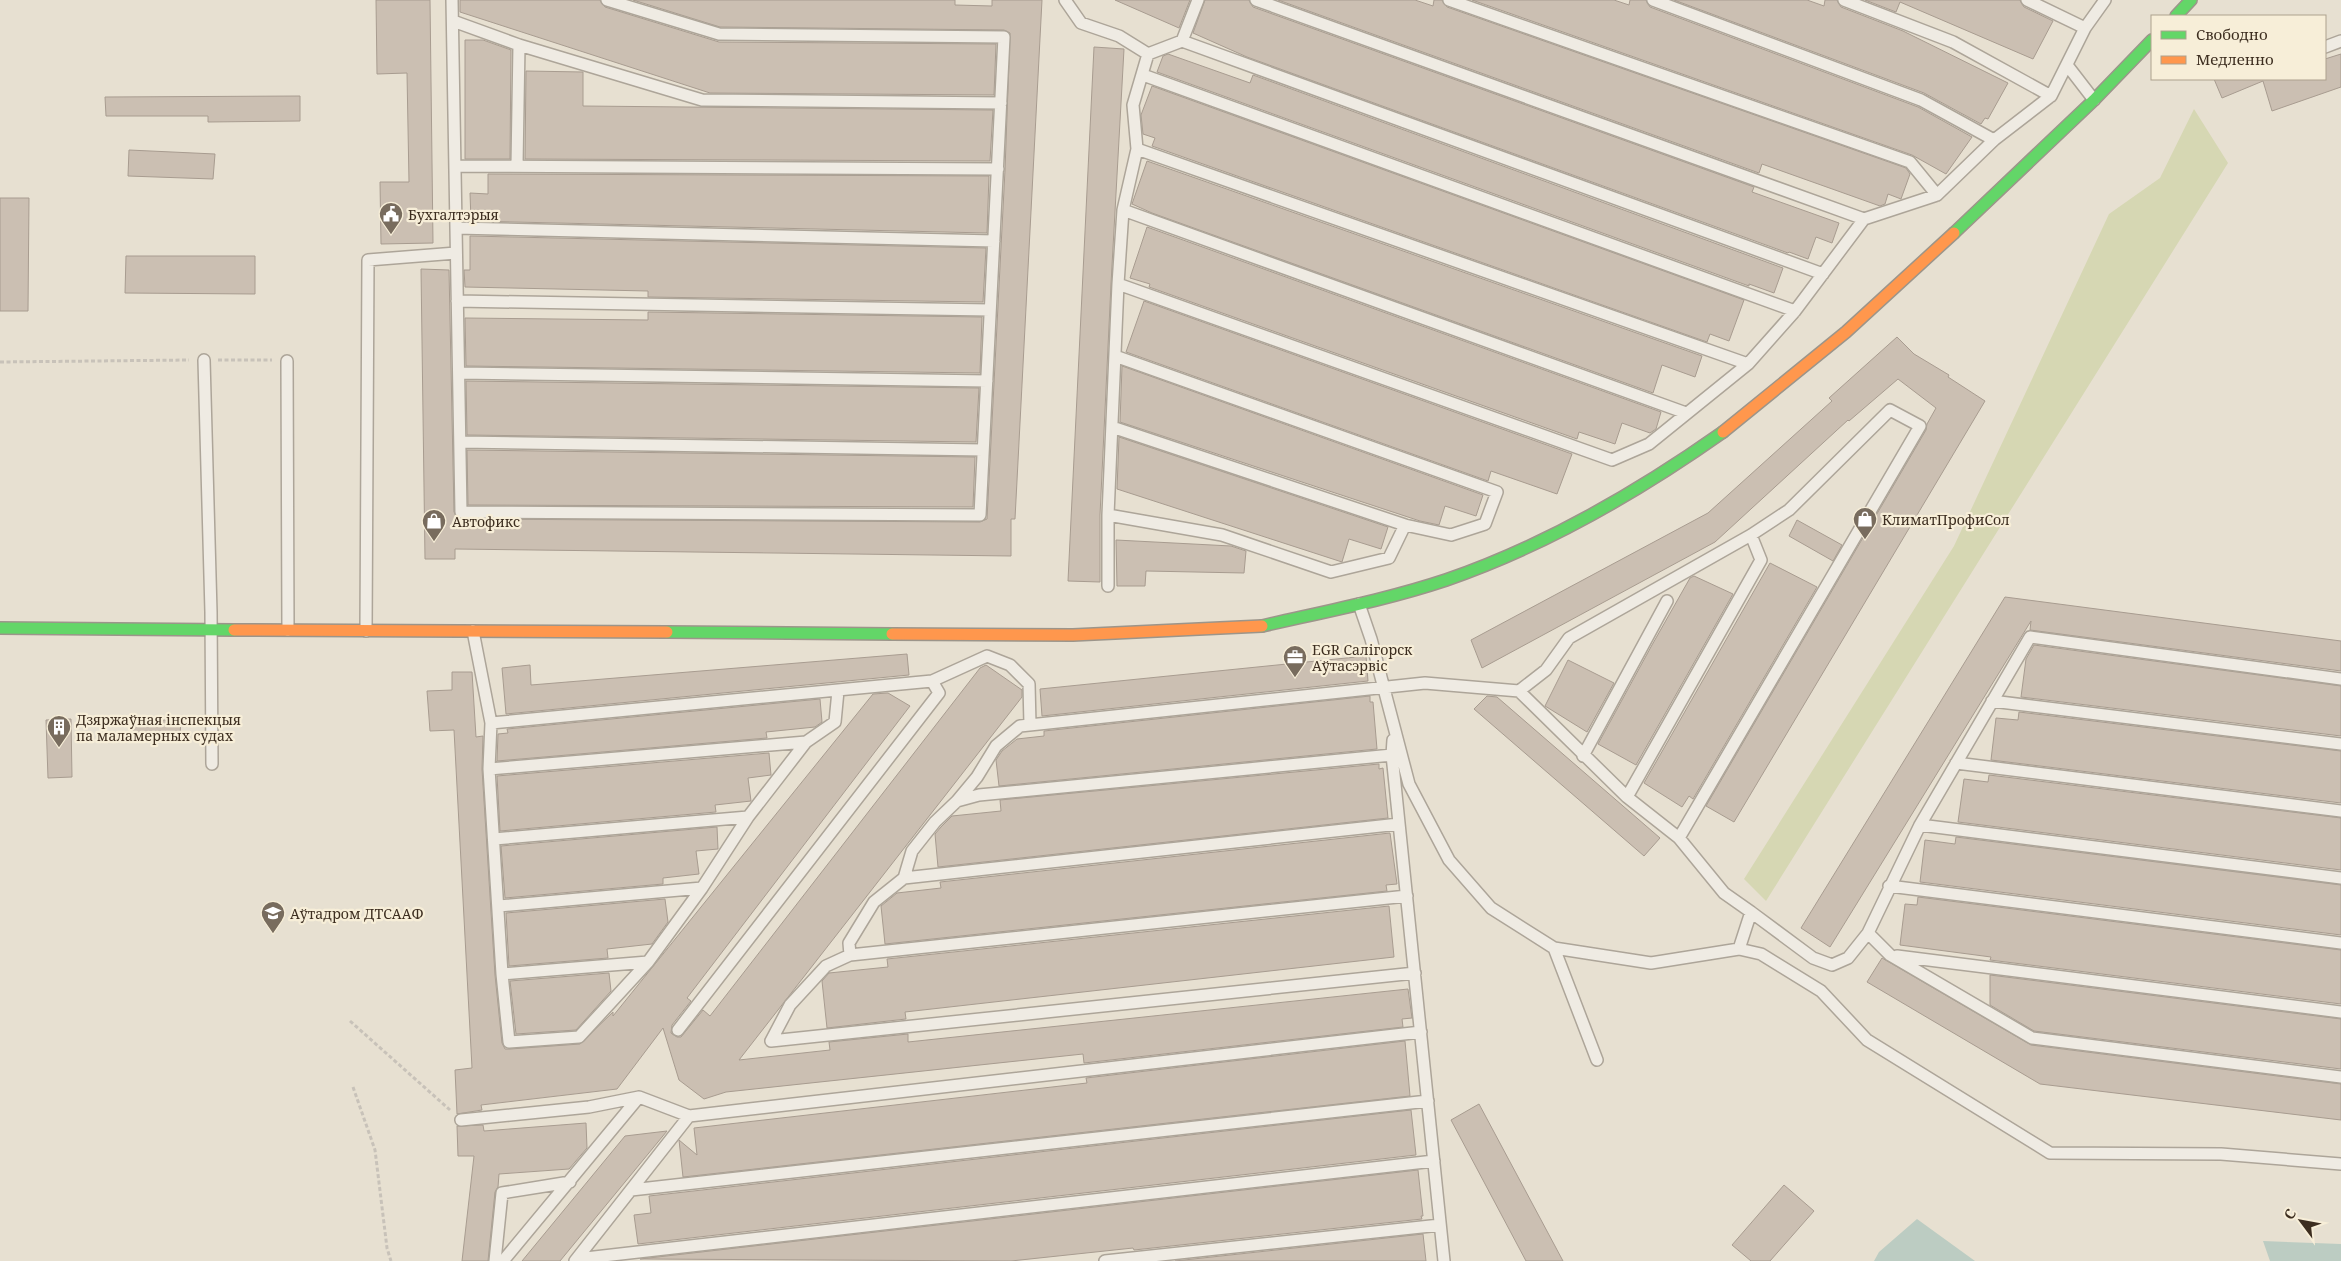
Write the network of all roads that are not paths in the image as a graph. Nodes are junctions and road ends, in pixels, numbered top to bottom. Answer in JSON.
{"nodes":[{"id":1,"x":452,"y":0,"type":"edge"},
{"id":2,"x":607,"y":0,"type":"edge"},
{"id":3,"x":1066,"y":0,"type":"edge"},
{"id":4,"x":1198,"y":0,"type":"edge"},
{"id":5,"x":1256,"y":0,"type":"edge"},
{"id":6,"x":1449,"y":0,"type":"edge"},
{"id":7,"x":1652,"y":0,"type":"edge"},
{"id":8,"x":1844,"y":0,"type":"edge"},
{"id":9,"x":2027,"y":0,"type":"edge"},
{"id":10,"x":2105,"y":0,"type":"edge"},
{"id":11,"x":2192,"y":0,"type":"edge"},
{"id":12,"x":2177,"y":15,"type":"edge"},
{"id":13,"x":453,"y":21,"type":"junction"},
{"id":14,"x":2085,"y":28,"type":"junction"},
{"id":15,"x":1182,"y":41,"type":"junction"},
{"id":16,"x":2151,"y":41,"type":"edge"},
{"id":17,"x":2341,"y":41,"type":"edge"},
{"id":18,"x":519,"y":45,"type":"junction"},
{"id":19,"x":2326,"y":47,"type":"edge"},
{"id":20,"x":1148,"y":54,"type":"junction"},
{"id":21,"x":2067,"y":65,"type":"junction"},
{"id":22,"x":1143,"y":75,"type":"junction"},
{"id":23,"x":2051,"y":96,"type":"junction"},
{"id":24,"x":2094,"y":100,"type":"junction"},
{"id":25,"x":1001,"y":103,"type":"junction"},
{"id":26,"x":1994,"y":140,"type":"junction"},
{"id":27,"x":1137,"y":149,"type":"junction"},
{"id":28,"x":517,"y":165,"type":"junction"},
{"id":29,"x":455,"y":166,"type":"junction"},
{"id":30,"x":998,"y":169,"type":"junction"},
{"id":31,"x":1937,"y":195,"type":"junction"},
{"id":32,"x":1123,"y":210,"type":"junction"},
{"id":33,"x":1864,"y":219,"type":"junction"},
{"id":34,"x":456,"y":228,"type":"junction"},
{"id":35,"x":994,"y":241,"type":"junction"},
{"id":36,"x":456,"y":253,"type":"junction"},
{"id":37,"x":1823,"y":274,"type":"junction"},
{"id":38,"x":1118,"y":284,"type":"junction"},
{"id":39,"x":457,"y":302,"type":"junction"},
{"id":40,"x":990,"y":310,"type":"junction"},
{"id":41,"x":1795,"y":310,"type":"junction"},
{"id":42,"x":1115,"y":356,"type":"junction"},
{"id":43,"x":204,"y":360,"type":"road end"},
{"id":44,"x":281,"y":360,"type":"road end"},
{"id":45,"x":1748,"y":364,"type":"junction"},
{"id":46,"x":459,"y":373,"type":"junction"},
{"id":47,"x":987,"y":381,"type":"junction"},
{"id":48,"x":1686,"y":413,"type":"junction"},
{"id":49,"x":1112,"y":427,"type":"junction"},
{"id":50,"x":460,"y":442,"type":"junction"},
{"id":51,"x":983,"y":450,"type":"junction"},
{"id":52,"x":1108,"y":515,"type":"junction"},
{"id":53,"x":1405,"y":525,"type":"junction"},
{"id":54,"x":1751,"y":534,"type":"junction"},
{"id":55,"x":1108,"y":586,"type":"dead end"},
{"id":56,"x":1667,"y":601,"type":"dead end"},
{"id":57,"x":1359,"y":604,"type":"junction"},
{"id":58,"x":0,"y":628,"type":"edge"},
{"id":59,"x":211,"y":629,"type":"junction"},
{"id":60,"x":288,"y":630,"type":"junction"},
{"id":61,"x":366,"y":631,"type":"junction"},
{"id":62,"x":473,"y":631,"type":"junction"},
{"id":63,"x":2341,"y":678,"type":"edge"},
{"id":64,"x":932,"y":681,"type":"junction"},
{"id":65,"x":1383,"y":687,"type":"junction"},
{"id":66,"x":838,"y":691,"type":"junction"},
{"id":67,"x":1518,"y":691,"type":"junction"},
{"id":68,"x":1992,"y":702,"type":"junction"},
{"id":69,"x":491,"y":723,"type":"junction"},
{"id":70,"x":1030,"y":725,"type":"junction"},
{"id":71,"x":1393,"y":728,"type":"junction"},
{"id":72,"x":806,"y":742,"type":"junction"},
{"id":73,"x":2341,"y":744,"type":"edge"},
{"id":74,"x":1392,"y":755,"type":"junction"},
{"id":75,"x":1583,"y":756,"type":"junction"},
{"id":76,"x":212,"y":764,"type":"dead end"},
{"id":77,"x":1956,"y":764,"type":"junction"},
{"id":78,"x":489,"y":769,"type":"junction"},
{"id":79,"x":1627,"y":797,"type":"junction"},
{"id":80,"x":957,"y":801,"type":"junction"},
{"id":81,"x":2341,"y":812,"type":"edge"},
{"id":82,"x":748,"y":817,"type":"junction"},
{"id":83,"x":1400,"y":824,"type":"junction"},
{"id":84,"x":1920,"y":825,"type":"junction"},
{"id":85,"x":1679,"y":838,"type":"junction"},
{"id":86,"x":494,"y":839,"type":"junction"},
{"id":87,"x":904,"y":878,"type":"junction"},
{"id":88,"x":2341,"y":878,"type":"edge"},
{"id":89,"x":1889,"y":886,"type":"junction"},
{"id":90,"x":702,"y":888,"type":"junction"},
{"id":91,"x":1407,"y":896,"type":"junction"},
{"id":92,"x":499,"y":906,"type":"junction"},
{"id":93,"x":1751,"y":912,"type":"junction"},
{"id":94,"x":1868,"y":933,"type":"junction"},
{"id":95,"x":2341,"y":943,"type":"edge"},
{"id":96,"x":1554,"y":948,"type":"junction"},
{"id":97,"x":1739,"y":949,"type":"junction"},
{"id":98,"x":850,"y":954,"type":"junction"},
{"id":99,"x":1890,"y":955,"type":"junction"},
{"id":100,"x":648,"y":962,"type":"junction"},
{"id":101,"x":1415,"y":973,"type":"junction"},
{"id":102,"x":502,"y":974,"type":"junction"},
{"id":103,"x":2341,"y":1012,"type":"edge"},
{"id":104,"x":678,"y":1030,"type":"dead end"},
{"id":105,"x":1421,"y":1032,"type":"junction"},
{"id":106,"x":1597,"y":1060,"type":"dead end"},
{"id":107,"x":2341,"y":1077,"type":"edge"},
{"id":108,"x":639,"y":1097,"type":"junction"},
{"id":109,"x":1428,"y":1101,"type":"junction"},
{"id":110,"x":689,"y":1116,"type":"junction"},
{"id":111,"x":461,"y":1120,"type":"road end"},
{"id":112,"x":1434,"y":1161,"type":"junction"},
{"id":113,"x":2341,"y":1164,"type":"edge"},
{"id":114,"x":570,"y":1182,"type":"junction"},
{"id":115,"x":632,"y":1190,"type":"junction"},
{"id":116,"x":1440,"y":1225,"type":"junction"},
{"id":117,"x":576,"y":1260,"type":"edge"},
{"id":118,"x":495,"y":1261,"type":"edge"},
{"id":119,"x":503,"y":1261,"type":"edge"},
{"id":120,"x":1105,"y":1261,"type":"edge"},
{"id":121,"x":1444,"y":1261,"type":"edge"}],
"edges":[{"from":1,"to":13,"type":"lane"},
{"from":2,"to":25,"type":"lane"},
{"from":3,"to":20,"type":"lane"},
{"from":4,"to":15,"type":"lane"},
{"from":5,"to":33,"type":"lane"},
{"from":6,"to":31,"type":"lane"},
{"from":7,"to":26,"type":"lane"},
{"from":8,"to":23,"type":"lane"},
{"from":9,"to":14,"type":"lane"},
{"from":10,"to":14,"type":"lane"},
{"from":11,"to":12,"type":"main road"},
{"from":13,"to":18,"type":"lane"},
{"from":13,"to":29,"type":"lane"},
{"from":14,"to":21,"type":"lane"},
{"from":15,"to":20,"type":"lane"},
{"from":15,"to":37,"type":"lane"},
{"from":16,"to":24,"type":"main road"},
{"from":17,"to":19,"type":"lane"},
{"from":18,"to":25,"type":"lane"},
{"from":18,"to":28,"type":"lane"},
{"from":20,"to":22,"type":"lane"},
{"from":21,"to":23,"type":"lane"},
{"from":21,"to":24,"type":"lane"},
{"from":22,"to":27,"type":"lane"},
{"from":22,"to":41,"type":"lane"},
{"from":23,"to":26,"type":"lane"},
{"from":24,"to":57,"type":"main road"},
{"from":25,"to":30,"type":"lane"},
{"from":26,"to":31,"type":"lane"},
{"from":27,"to":32,"type":"lane"},
{"from":27,"to":45,"type":"lane"},
{"from":28,"to":29,"type":"lane"},
{"from":28,"to":30,"type":"lane"},
{"from":29,"to":34,"type":"lane"},
{"from":30,"to":35,"type":"lane"},
{"from":31,"to":33,"type":"lane"},
{"from":32,"to":38,"type":"lane"},
{"from":32,"to":48,"type":"lane"},
{"from":33,"to":37,"type":"lane"},
{"from":34,"to":35,"type":"lane"},
{"from":34,"to":36,"type":"lane"},
{"from":35,"to":40,"type":"lane"},
{"from":36,"to":39,"type":"lane"},
{"from":36,"to":61,"type":"lane"},
{"from":37,"to":41,"type":"lane"},
{"from":38,"to":42,"type":"lane"},
{"from":38,"to":48,"type":"lane"},
{"from":39,"to":40,"type":"lane"},
{"from":39,"to":46,"type":"lane"},
{"from":40,"to":47,"type":"lane"},
{"from":41,"to":45,"type":"lane"},
{"from":42,"to":49,"type":"lane"},
{"from":42,"to":53,"type":"lane"},
{"from":43,"to":59,"type":"lane"},
{"from":44,"to":60,"type":"lane"},
{"from":45,"to":48,"type":"lane"},
{"from":46,"to":47,"type":"lane"},
{"from":46,"to":50,"type":"lane"},
{"from":47,"to":51,"type":"lane"},
{"from":49,"to":52,"type":"lane"},
{"from":49,"to":53,"type":"lane"},
{"from":50,"to":51,"type":"lane"},
{"from":50,"to":51,"type":"lane"},
{"from":52,"to":53,"type":"lane"},
{"from":52,"to":55,"type":"lane"},
{"from":54,"to":67,"type":"lane"},
{"from":54,"to":79,"type":"lane"},
{"from":54,"to":85,"type":"lane"},
{"from":56,"to":75,"type":"lane"},
{"from":57,"to":62,"type":"main road"},
{"from":57,"to":65,"type":"lane"},
{"from":58,"to":59,"type":"main road"},
{"from":59,"to":60,"type":"main road"},
{"from":59,"to":76,"type":"lane"},
{"from":60,"to":61,"type":"main road"},
{"from":61,"to":62,"type":"main road"},
{"from":62,"to":69,"type":"lane"},
{"from":63,"to":68,"type":"lane"},
{"from":64,"to":66,"type":"lane"},
{"from":64,"to":70,"type":"lane"},
{"from":64,"to":104,"type":"lane"},
{"from":65,"to":67,"type":"lane"},
{"from":65,"to":70,"type":"lane"},
{"from":65,"to":71,"type":"lane"},
{"from":66,"to":69,"type":"lane"},
{"from":66,"to":72,"type":"lane"},
{"from":67,"to":75,"type":"lane"},
{"from":68,"to":73,"type":"lane"},
{"from":68,"to":77,"type":"lane"},
{"from":69,"to":78,"type":"lane"},
{"from":70,"to":80,"type":"lane"},
{"from":71,"to":74,"type":"lane"},
{"from":71,"to":96,"type":"lane"},
{"from":72,"to":78,"type":"lane"},
{"from":72,"to":82,"type":"lane"},
{"from":74,"to":80,"type":"lane"},
{"from":74,"to":83,"type":"lane"},
{"from":75,"to":79,"type":"lane"},
{"from":77,"to":81,"type":"lane"},
{"from":77,"to":84,"type":"lane"},
{"from":78,"to":86,"type":"lane"},
{"from":79,"to":85,"type":"lane"},
{"from":80,"to":87,"type":"lane"},
{"from":82,"to":86,"type":"lane"},
{"from":82,"to":90,"type":"lane"},
{"from":83,"to":87,"type":"lane"},
{"from":83,"to":91,"type":"lane"},
{"from":84,"to":88,"type":"lane"},
{"from":84,"to":89,"type":"lane"},
{"from":85,"to":93,"type":"lane"},
{"from":86,"to":92,"type":"lane"},
{"from":87,"to":98,"type":"lane"},
{"from":89,"to":94,"type":"lane"},
{"from":89,"to":95,"type":"lane"},
{"from":90,"to":92,"type":"lane"},
{"from":90,"to":100,"type":"lane"},
{"from":91,"to":98,"type":"lane"},
{"from":91,"to":101,"type":"lane"},
{"from":92,"to":102,"type":"lane"},
{"from":93,"to":94,"type":"lane"},
{"from":93,"to":97,"type":"lane"},
{"from":94,"to":99,"type":"lane"},
{"from":96,"to":97,"type":"lane"},
{"from":96,"to":106,"type":"lane"},
{"from":97,"to":113,"type":"lane"},
{"from":98,"to":101,"type":"lane"},
{"from":99,"to":103,"type":"lane"},
{"from":99,"to":107,"type":"lane"},
{"from":100,"to":102,"type":"lane"},
{"from":100,"to":102,"type":"lane"},
{"from":101,"to":105,"type":"lane"},
{"from":105,"to":109,"type":"lane"},
{"from":105,"to":110,"type":"lane"},
{"from":108,"to":110,"type":"lane"},
{"from":108,"to":111,"type":"lane"},
{"from":108,"to":114,"type":"lane"},
{"from":109,"to":112,"type":"lane"},
{"from":109,"to":115,"type":"lane"},
{"from":110,"to":115,"type":"lane"},
{"from":112,"to":116,"type":"lane"},
{"from":112,"to":117,"type":"lane"},
{"from":114,"to":118,"type":"lane"},
{"from":114,"to":119,"type":"lane"},
{"from":115,"to":117,"type":"lane"},
{"from":116,"to":120,"type":"lane"},
{"from":116,"to":121,"type":"lane"}]}
